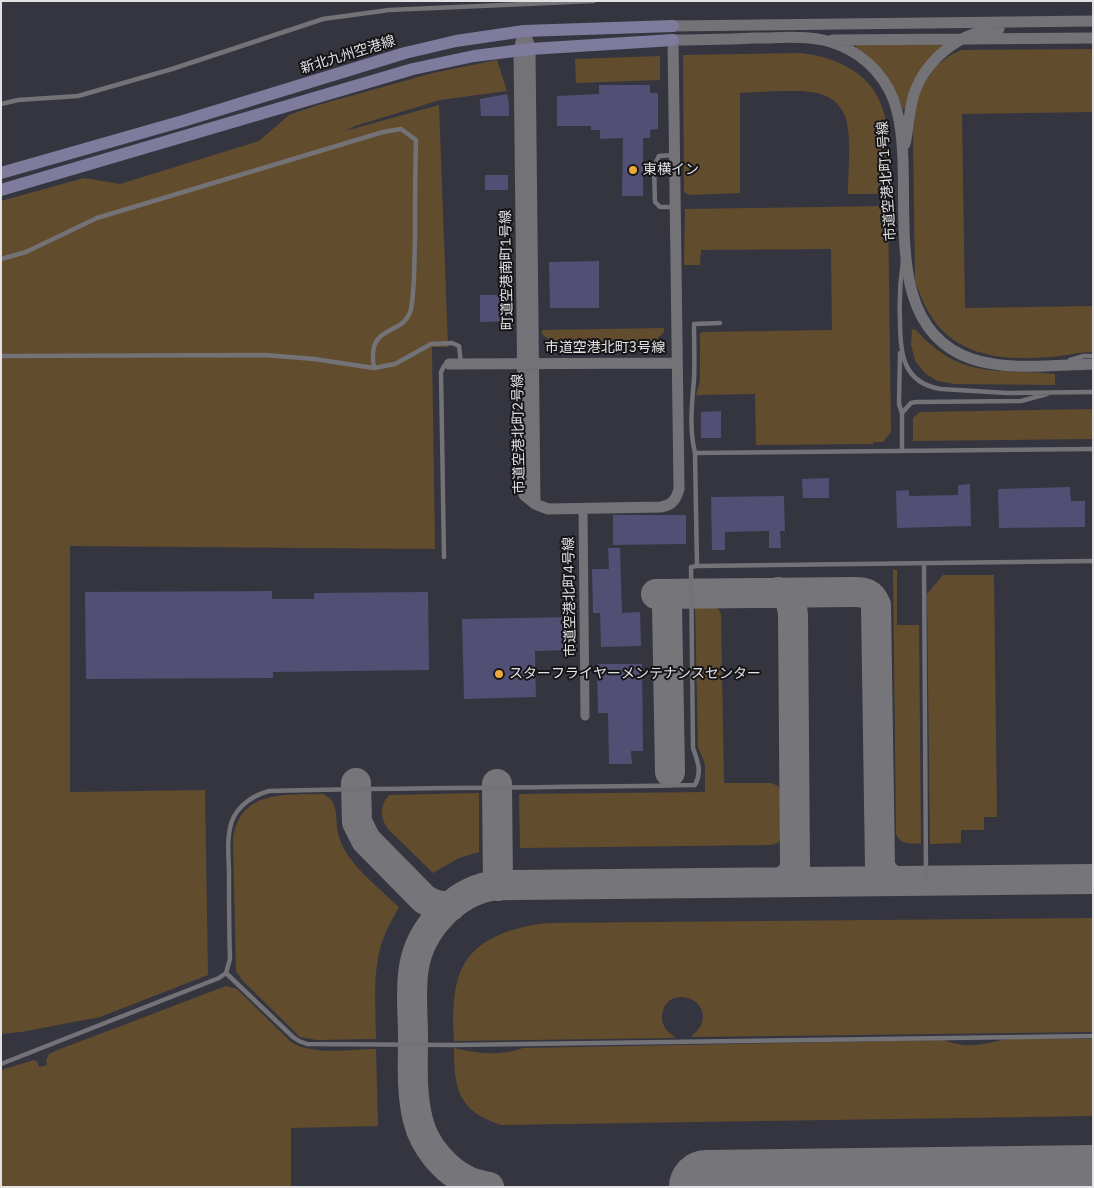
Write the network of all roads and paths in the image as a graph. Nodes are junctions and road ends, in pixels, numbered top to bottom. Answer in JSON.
{"nodes":[{"id":1,"x":594,"y":1,"type":"edge"},
{"id":2,"x":1093,"y":21,"type":"edge"},
{"id":3,"x":1093,"y":25,"type":"edge"},
{"id":4,"x":673,"y":26,"type":"joint"},
{"id":5,"x":524,"y":31,"type":"junction"},
{"id":6,"x":964,"y":38,"type":"junction"},
{"id":7,"x":1090,"y":38,"type":"edge"},
{"id":8,"x":673,"y":40,"type":"junction"},
{"id":9,"x":826,"y":41,"type":"junction"},
{"id":10,"x":525,"y":50,"type":"junction"},
{"id":11,"x":1,"y":104,"type":"edge"},
{"id":12,"x":675,"y":156,"type":"junction"},
{"id":13,"x":902,"y":158,"type":"junction"},
{"id":14,"x":1,"y":173,"type":"edge"},
{"id":15,"x":1,"y":190,"type":"edge"},
{"id":16,"x":676,"y":207,"type":"junction"},
{"id":17,"x":906,"y":239,"type":"junction"},
{"id":18,"x":1,"y":259,"type":"edge"},
{"id":19,"x":720,"y":323,"type":"dead end"},
{"id":20,"x":900,"y":344,"type":"junction"},
{"id":21,"x":1,"y":356,"type":"edge"},
{"id":22,"x":1093,"y":356,"type":"edge"},
{"id":23,"x":677,"y":363,"type":"junction"},
{"id":24,"x":455,"y":364,"type":"junction"},
{"id":25,"x":528,"y":364,"type":"junction"},
{"id":26,"x":1055,"y":364,"type":"junction"},
{"id":27,"x":1093,"y":364,"type":"edge"},
{"id":28,"x":374,"y":368,"type":"junction"},
{"id":29,"x":1053,"y":392,"type":"junction"},
{"id":30,"x":1093,"y":392,"type":"edge"},
{"id":31,"x":902,"y":413,"type":"junction"},
{"id":32,"x":1093,"y":449,"type":"edge"},
{"id":33,"x":902,"y":450,"type":"junction"},
{"id":34,"x":695,"y":453,"type":"junction"},
{"id":35,"x":583,"y":509,"type":"junction"},
{"id":36,"x":444,"y":557,"type":"dead end"},
{"id":37,"x":1093,"y":561,"type":"edge"},
{"id":38,"x":924,"y":564,"type":"junction"},
{"id":39,"x":697,"y":566,"type":"junction"},
{"id":40,"x":585,"y":716,"type":"dead end"},
{"id":41,"x":926,"y":881,"type":"dead end"},
{"id":42,"x":226,"y":973,"type":"junction"},
{"id":43,"x":1093,"y":1036,"type":"edge"},
{"id":44,"x":1,"y":1064,"type":"edge"}],
"edges":[{"from":1,"to":11,"type":"lane"},
{"from":2,"to":4,"type":"street"},
{"from":3,"to":6,"type":"street"},
{"from":4,"to":5,"type":"main road","name":"新北九州空港線"},
{"from":5,"to":10,"type":"street","name":"市道空港北町2号線"},
{"from":5,"to":14,"type":"main road","name":"新北九州空港線"},
{"from":6,"to":7,"type":"street"},
{"from":6,"to":9,"type":"street"},
{"from":6,"to":13,"type":"street"},
{"from":8,"to":9,"type":"street","name":"市道空港北町1号線"},
{"from":8,"to":10,"type":"main road"},
{"from":8,"to":12,"type":"street","name":"市道空港北町2号線"},
{"from":9,"to":13,"type":"street","name":"市道空港北町1号線"},
{"from":10,"to":15,"type":"main road"},
{"from":10,"to":25,"type":"street","name":"市道空港北町2号線"},
{"from":12,"to":16,"type":"street","name":"市道空港北町2号線"},
{"from":12,"to":16,"type":"lane"},
{"from":13,"to":17,"type":"street","name":"市道空港北町1号線"},
{"from":16,"to":23,"type":"street","name":"市道空港北町2号線"},
{"from":17,"to":20,"type":"lane"},
{"from":17,"to":26,"type":"street","name":"市道空港北町1号線"},
{"from":18,"to":28,"type":"lane"},
{"from":19,"to":34,"type":"lane"},
{"from":20,"to":29,"type":"lane"},
{"from":20,"to":31,"type":"lane"},
{"from":21,"to":28,"type":"lane"},
{"from":22,"to":26,"type":"lane"},
{"from":23,"to":25,"type":"street","name":"市道空港北町3号線"},
{"from":23,"to":35,"type":"street","name":"市道空港北町2号線"},
{"from":24,"to":25,"type":"street","name":"市道空港北町3号線"},
{"from":24,"to":28,"type":"lane"},
{"from":24,"to":36,"type":"lane"},
{"from":25,"to":35,"type":"street","name":"市道空港北町2号線"},
{"from":26,"to":27,"type":"street","name":"市道空港北町1号線"},
{"from":29,"to":30,"type":"lane"},
{"from":29,"to":31,"type":"lane"},
{"from":31,"to":33,"type":"lane"},
{"from":32,"to":33,"type":"lane"},
{"from":33,"to":34,"type":"lane"},
{"from":34,"to":39,"type":"lane"},
{"from":35,"to":40,"type":"street","name":"市道空港北町4号線"},
{"from":37,"to":38,"type":"lane"},
{"from":38,"to":39,"type":"lane"},
{"from":38,"to":41,"type":"lane"},
{"from":39,"to":42,"type":"lane"},
{"from":42,"to":43,"type":"lane"},
{"from":42,"to":44,"type":"lane"}]}
